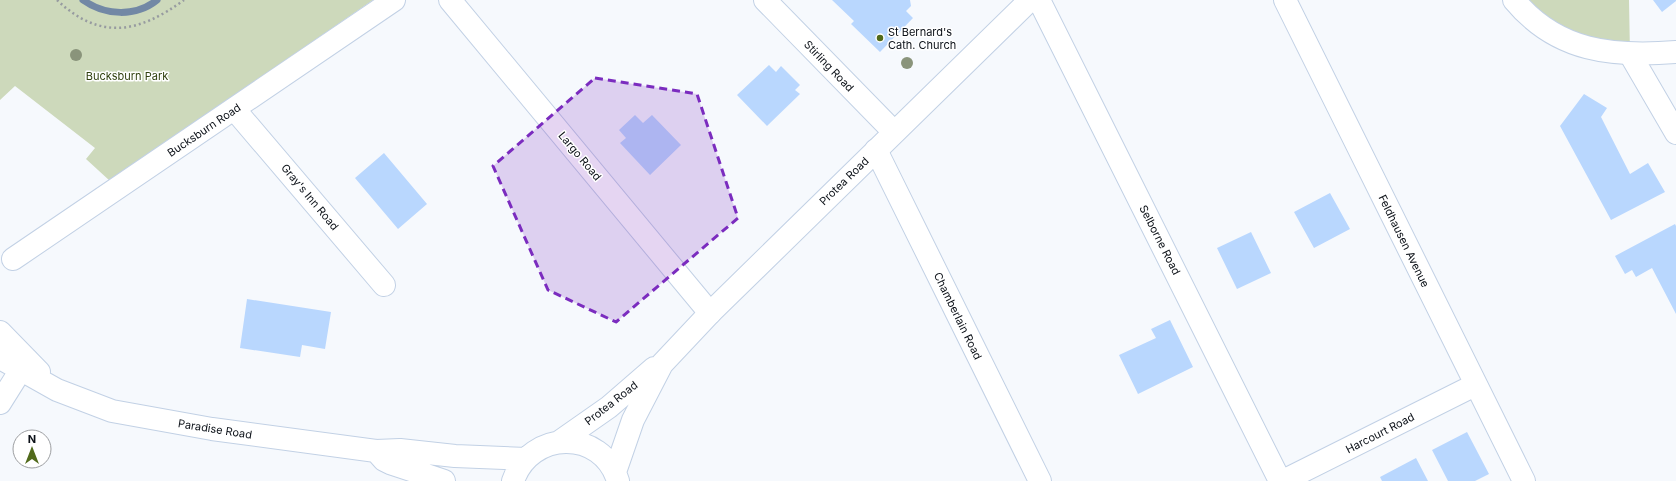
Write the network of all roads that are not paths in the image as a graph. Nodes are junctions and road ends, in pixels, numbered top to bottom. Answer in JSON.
{"nodes":[{"id":1,"x":394,"y":0,"type":"edge"},
{"id":2,"x":450,"y":0,"type":"edge"},
{"id":3,"x":765,"y":0,"type":"edge"},
{"id":4,"x":1030,"y":0,"type":"edge"},
{"id":5,"x":1039,"y":0,"type":"edge"},
{"id":6,"x":1285,"y":0,"type":"edge"},
{"id":7,"x":1514,"y":0,"type":"edge"},
{"id":8,"x":1676,"y":52,"type":"edge"},
{"id":9,"x":1630,"y":54,"type":"junction"},
{"id":10,"x":235,"y":110,"type":"junction"},
{"id":11,"x":894,"y":132,"type":"junction"},
{"id":12,"x":1676,"y":133,"type":"edge"},
{"id":13,"x":876,"y":150,"type":"junction"},
{"id":14,"x":13,"y":259,"type":"dead end"},
{"id":15,"x":384,"y":285,"type":"dead end"},
{"id":16,"x":710,"y":313,"type":"junction"},
{"id":17,"x":0,"y":332,"type":"edge"},
{"id":18,"x":0,"y":358,"type":"edge"},
{"id":19,"x":23,"y":364,"type":"junction"},
{"id":20,"x":662,"y":364,"type":"junction"},
{"id":21,"x":1475,"y":385,"type":"junction"},
{"id":22,"x":0,"y":403,"type":"edge"},
{"id":23,"x":560,"y":442,"type":"junction"},
{"id":24,"x":376,"y":451,"type":"junction"},
{"id":25,"x":526,"y":459,"type":"junction"},
{"id":26,"x":616,"y":476,"type":"edge"},
{"id":27,"x":444,"y":481,"type":"edge"},
{"id":28,"x":513,"y":481,"type":"edge"},
{"id":29,"x":1040,"y":481,"type":"edge"},
{"id":30,"x":1280,"y":481,"type":"edge"},
{"id":31,"x":1284,"y":481,"type":"edge"},
{"id":32,"x":1524,"y":481,"type":"edge"}],
"edges":[{"from":1,"to":10,"type":"street","name":"Bucksburn Road"},
{"from":2,"to":16,"type":"street","name":"Largo Road"},
{"from":3,"to":11,"type":"street","name":"Stirling Road"},
{"from":4,"to":11,"type":"street","name":"Protea Road"},
{"from":5,"to":30,"type":"street","name":"Selborne Road"},
{"from":6,"to":21,"type":"street","name":"Feldhausen Avenue"},
{"from":7,"to":9,"type":"street"},
{"from":8,"to":9,"type":"street"},
{"from":9,"to":12,"type":"street"},
{"from":10,"to":14,"type":"street","name":"Bucksburn Road"},
{"from":10,"to":15,"type":"street","name":"Gray's Inn Road"},
{"from":11,"to":13,"type":"street","name":"Protea Road"},
{"from":13,"to":16,"type":"street","name":"Protea Road"},
{"from":13,"to":29,"type":"street","name":"Chamberlain Road"},
{"from":16,"to":20,"type":"street","name":"Protea Road"},
{"from":17,"to":19,"type":"street","name":"Paradise Road"},
{"from":18,"to":19,"type":"street","name":"Paradise Road"},
{"from":19,"to":22,"type":"street"},
{"from":19,"to":24,"type":"street","name":"Paradise Road"},
{"from":20,"to":23,"type":"street","name":"Protea Road"},
{"from":20,"to":26,"type":"street","name":"Protea Road"},
{"from":21,"to":31,"type":"street","name":"Harcourt Road"},
{"from":21,"to":32,"type":"street","name":"Feldhausen Avenue"},
{"from":23,"to":25,"type":"street"},
{"from":23,"to":26,"type":"street"},
{"from":24,"to":25,"type":"street","name":"Paradise Road"},
{"from":24,"to":27,"type":"street"},
{"from":25,"to":28,"type":"street"}]}
